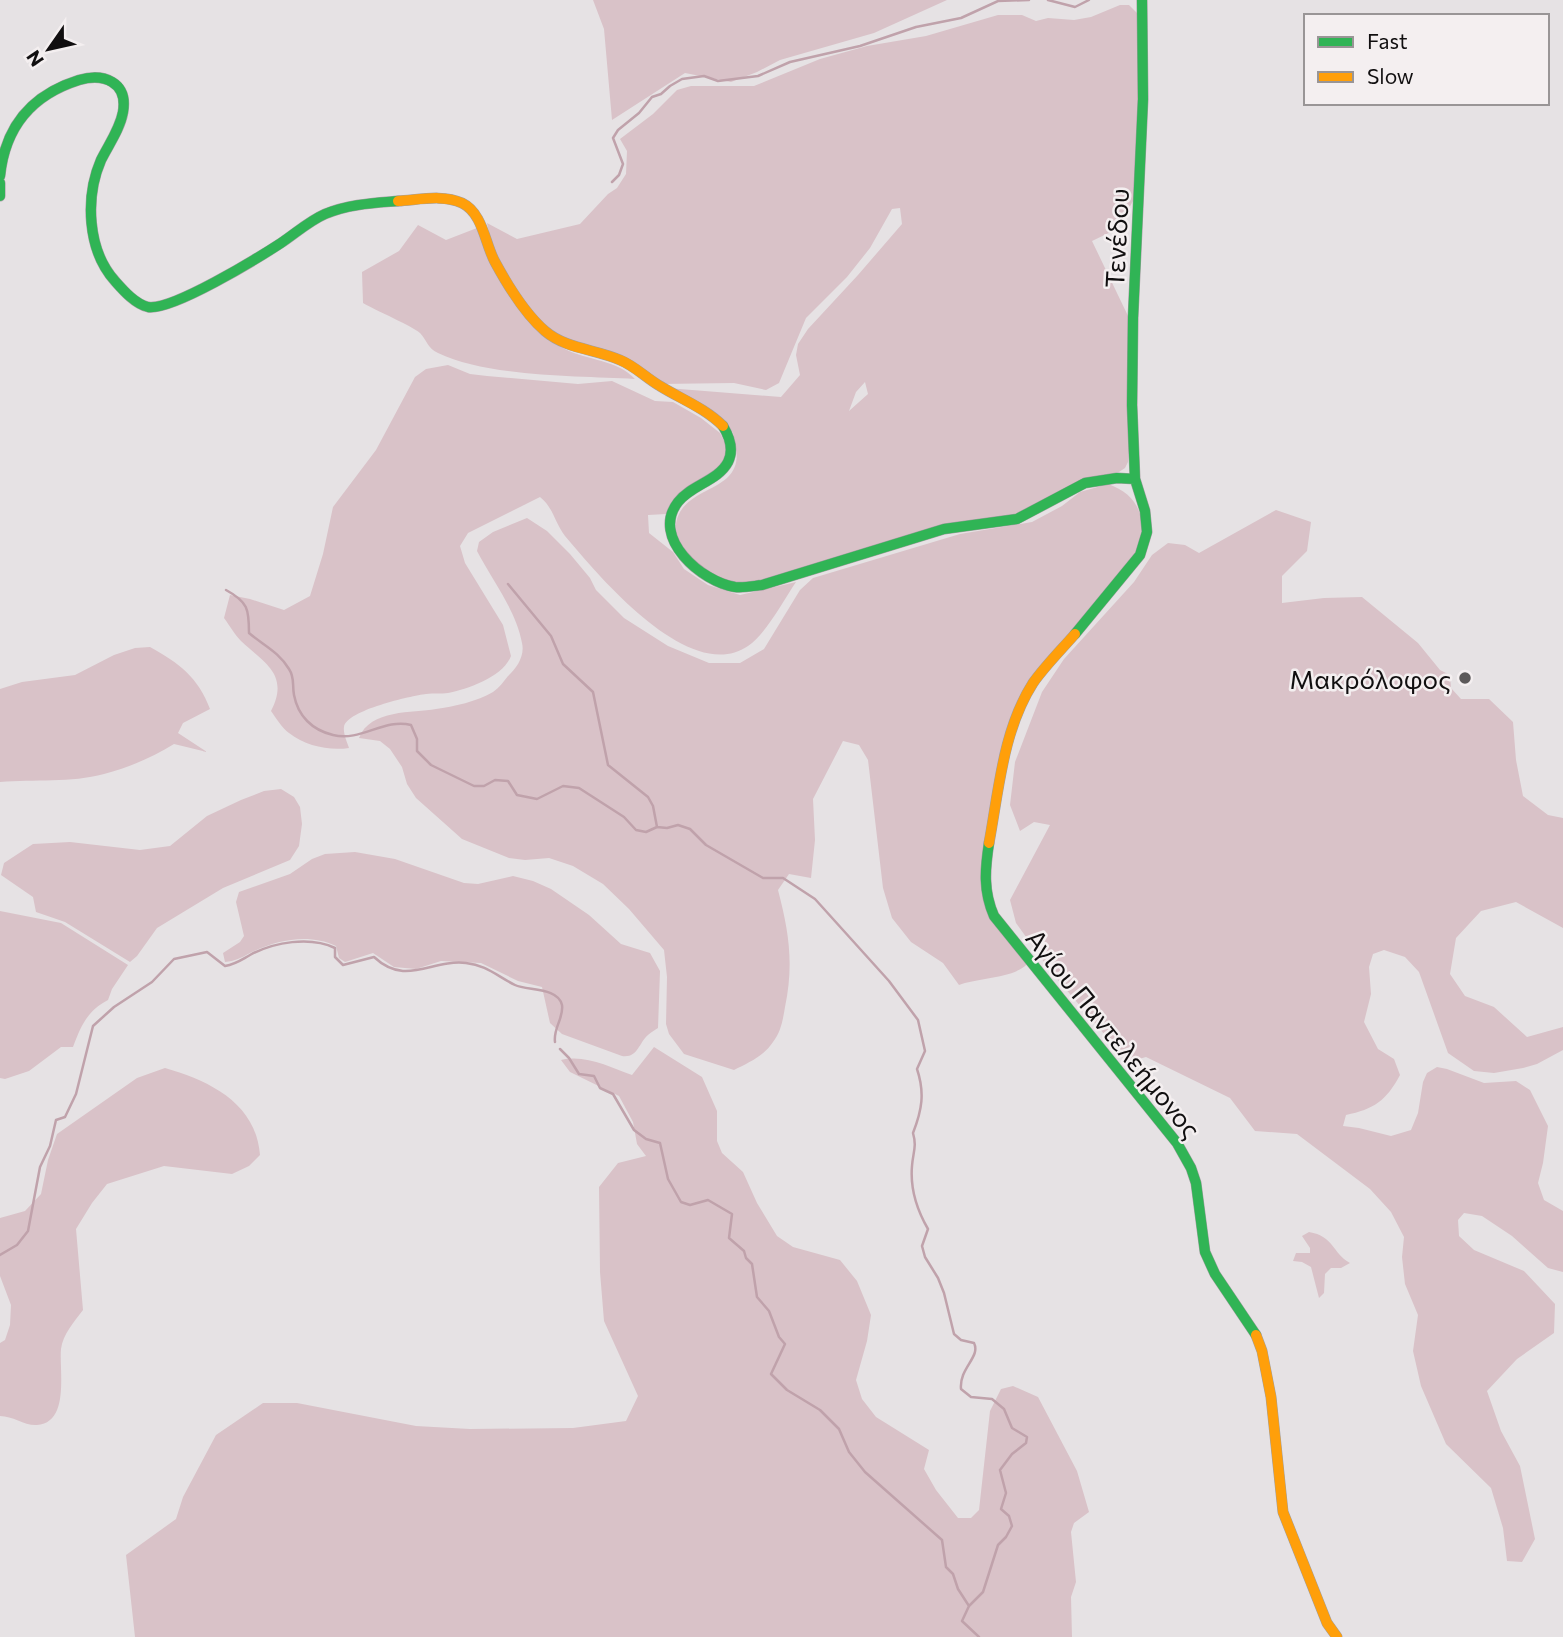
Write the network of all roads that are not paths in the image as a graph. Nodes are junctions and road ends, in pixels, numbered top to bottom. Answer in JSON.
{"nodes":[{"id":1,"x":1142,"y":0,"type":"edge"},
{"id":2,"x":0,"y":176,"type":"edge"},
{"id":3,"x":0,"y":183,"type":"edge"},
{"id":4,"x":0,"y":196,"type":"edge"},
{"id":5,"x":1135,"y":479,"type":"junction"},
{"id":6,"x":1337,"y":1637,"type":"edge"}],
"edges":[{"from":1,"to":5,"type":"street","name":"Τενέδου"},
{"from":2,"to":5,"type":"street"},
{"from":3,"to":4,"type":"street"},
{"from":5,"to":6,"type":"street","name":"Αγίου Παντελεήμονος"}]}
